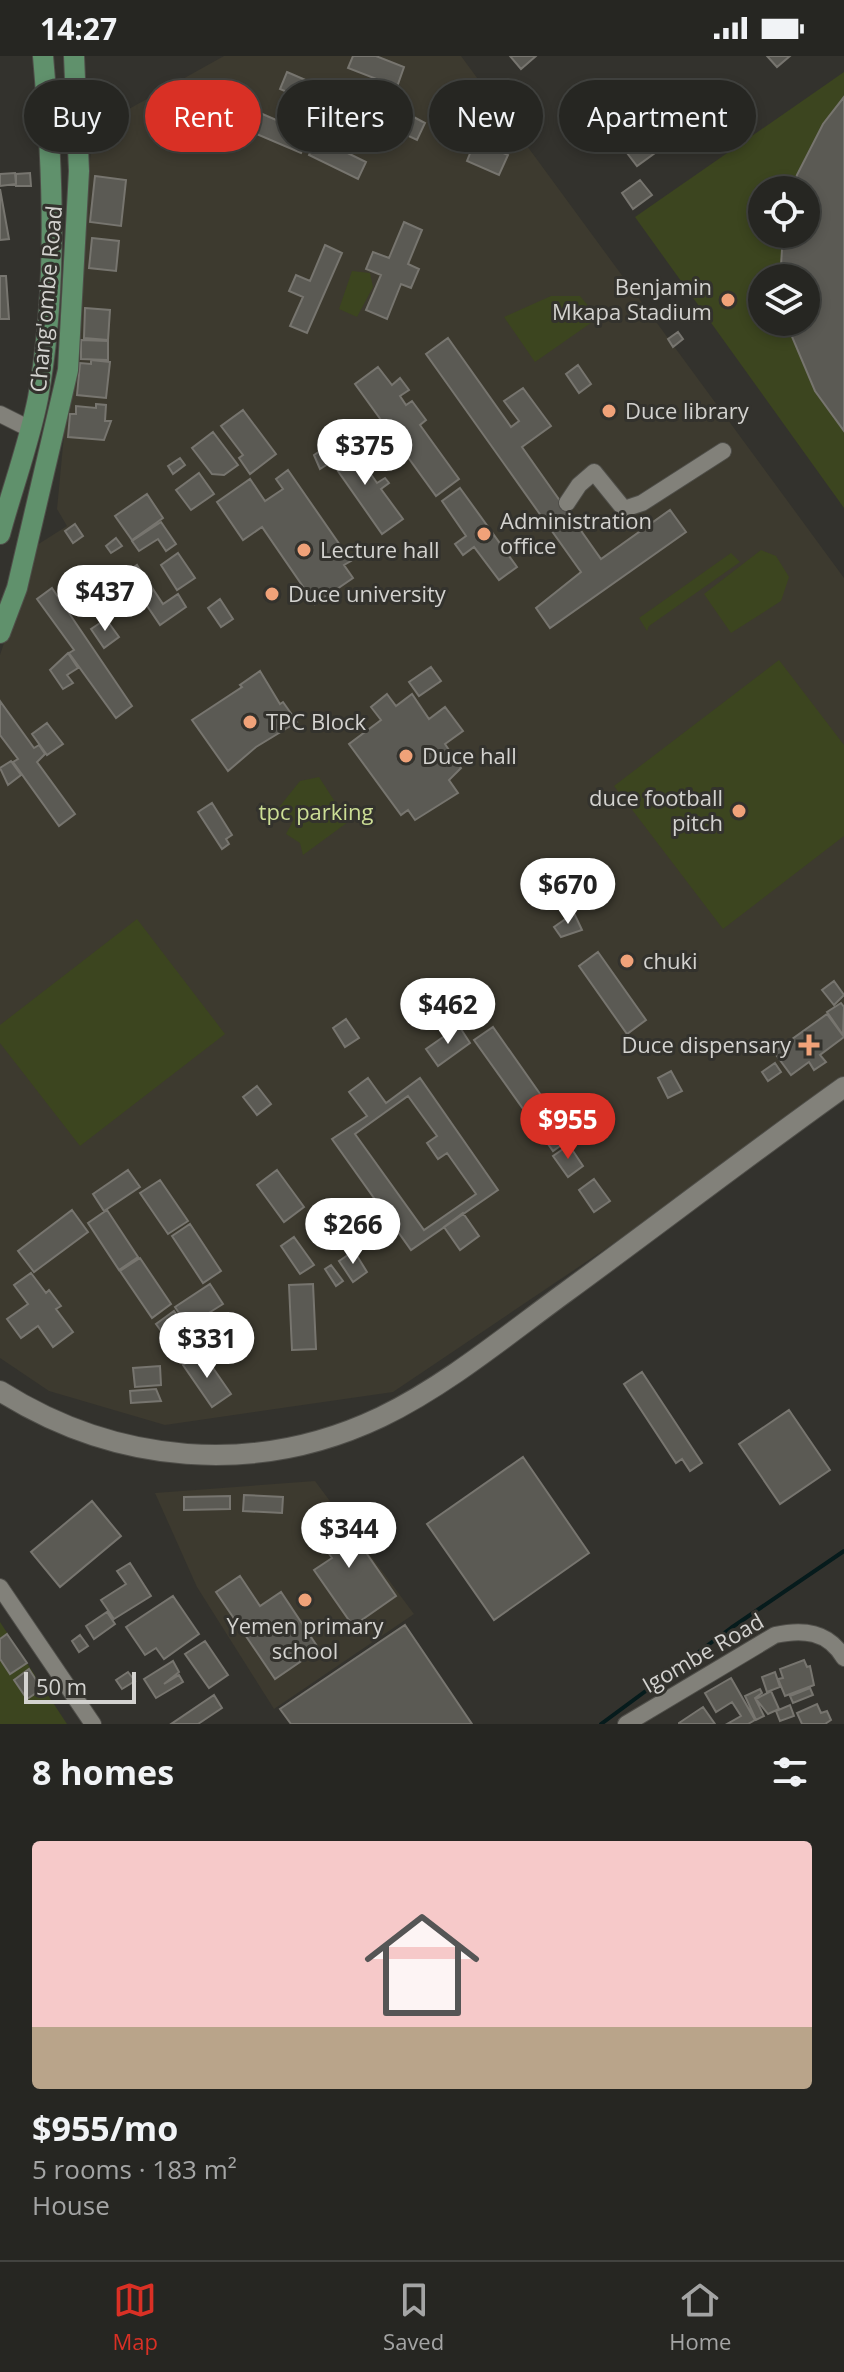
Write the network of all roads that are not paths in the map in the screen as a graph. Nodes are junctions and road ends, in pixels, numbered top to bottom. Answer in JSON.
{"nodes":[{"id":1,"x":43,"y":56,"type":"edge"},
{"id":2,"x":74,"y":56,"type":"edge"},
{"id":3,"x":1,"y":415,"type":"edge"},
{"id":4,"x":30,"y":429,"type":"junction"},
{"id":5,"x":723,"y":451,"type":"dead end"},
{"id":6,"x":567,"y":503,"type":"dead end"},
{"id":7,"x":0,"y":534,"type":"edge"},
{"id":8,"x":0,"y":633,"type":"edge"},
{"id":9,"x":844,"y":1087,"type":"edge"},
{"id":10,"x":0,"y":1392,"type":"edge"},
{"id":11,"x":0,"y":1587,"type":"edge"},
{"id":12,"x":844,"y":1658,"type":"edge"},
{"id":13,"x":93,"y":1724,"type":"edge"},
{"id":14,"x":626,"y":1724,"type":"edge"}],
"edges":[{"from":1,"to":4,"type":"main road","name":"Chang'ombe Road"},
{"from":2,"to":8,"type":"main road","name":"Chang'ombe Road"},
{"from":3,"to":4,"type":"street"},
{"from":4,"to":7,"type":"main road","name":"Chang'ombe Road"},
{"from":5,"to":6,"type":"street"},
{"from":9,"to":10,"type":"street"},
{"from":11,"to":13,"type":"street"},
{"from":12,"to":14,"type":"street","name":"Igombe Road"}]}
